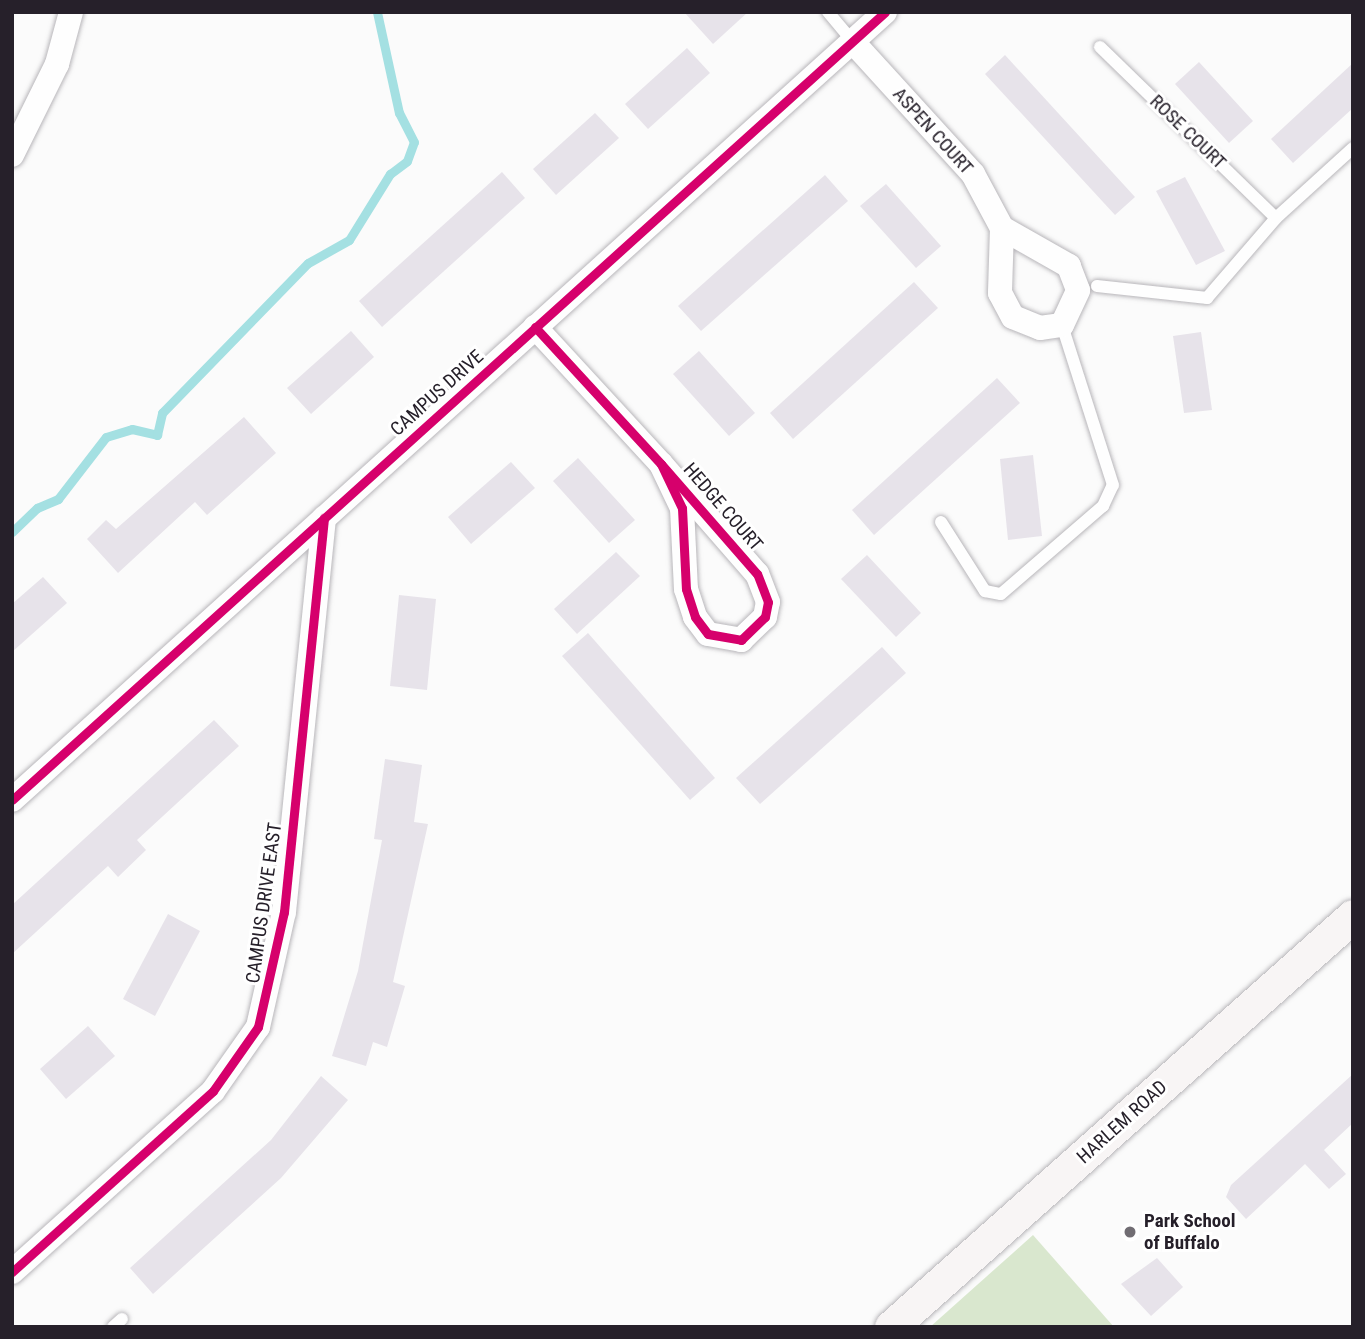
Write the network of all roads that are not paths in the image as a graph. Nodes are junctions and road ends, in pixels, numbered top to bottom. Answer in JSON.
{"nodes":[{"id":1,"x":71,"y":12,"type":"edge"},
{"id":2,"x":828,"y":12,"type":"edge"},
{"id":3,"x":885,"y":12,"type":"edge"},
{"id":4,"x":852,"y":41,"type":"junction"},
{"id":5,"x":1100,"y":47,"type":"dead end"},
{"id":6,"x":1353,"y":148,"type":"edge"},
{"id":7,"x":12,"y":155,"type":"edge"},
{"id":8,"x":1276,"y":218,"type":"junction"},
{"id":9,"x":1002,"y":228,"type":"junction"},
{"id":10,"x":1097,"y":286,"type":"dead end"},
{"id":11,"x":1062,"y":325,"type":"junction"},
{"id":12,"x":535,"y":327,"type":"junction"},
{"id":13,"x":661,"y":464,"type":"junction"},
{"id":14,"x":324,"y":518,"type":"junction"},
{"id":15,"x":941,"y":522,"type":"dead end"},
{"id":16,"x":12,"y":800,"type":"edge"},
{"id":17,"x":1353,"y":916,"type":"edge"},
{"id":18,"x":12,"y":1272,"type":"edge"},
{"id":19,"x":891,"y":1327,"type":"edge"}],
"edges":[{"from":1,"to":7,"type":"street"},
{"from":2,"to":4,"type":"lane"},
{"from":3,"to":4,"type":"street","name":"CAMPUS DRIVE"},
{"from":4,"to":9,"type":"street","name":"ASPEN COURT"},
{"from":4,"to":12,"type":"street","name":"CAMPUS DRIVE"},
{"from":5,"to":8,"type":"lane","name":"ROSE COURT"},
{"from":6,"to":8,"type":"lane"},
{"from":8,"to":10,"type":"lane"},
{"from":9,"to":11,"type":"street"},
{"from":9,"to":11,"type":"street","name":"ASPEN COURT"},
{"from":11,"to":15,"type":"lane"},
{"from":12,"to":13,"type":"street","name":"HEDGE COURT"},
{"from":12,"to":14,"type":"street","name":"CAMPUS DRIVE"},
{"from":13,"to":13,"type":"street","name":"HEDGE COURT"},
{"from":14,"to":16,"type":"street","name":"CAMPUS DRIVE"},
{"from":14,"to":18,"type":"street","name":"CAMPUS DRIVE EAST"},
{"from":17,"to":19,"type":"main road","name":"HARLEM ROAD"}]}
